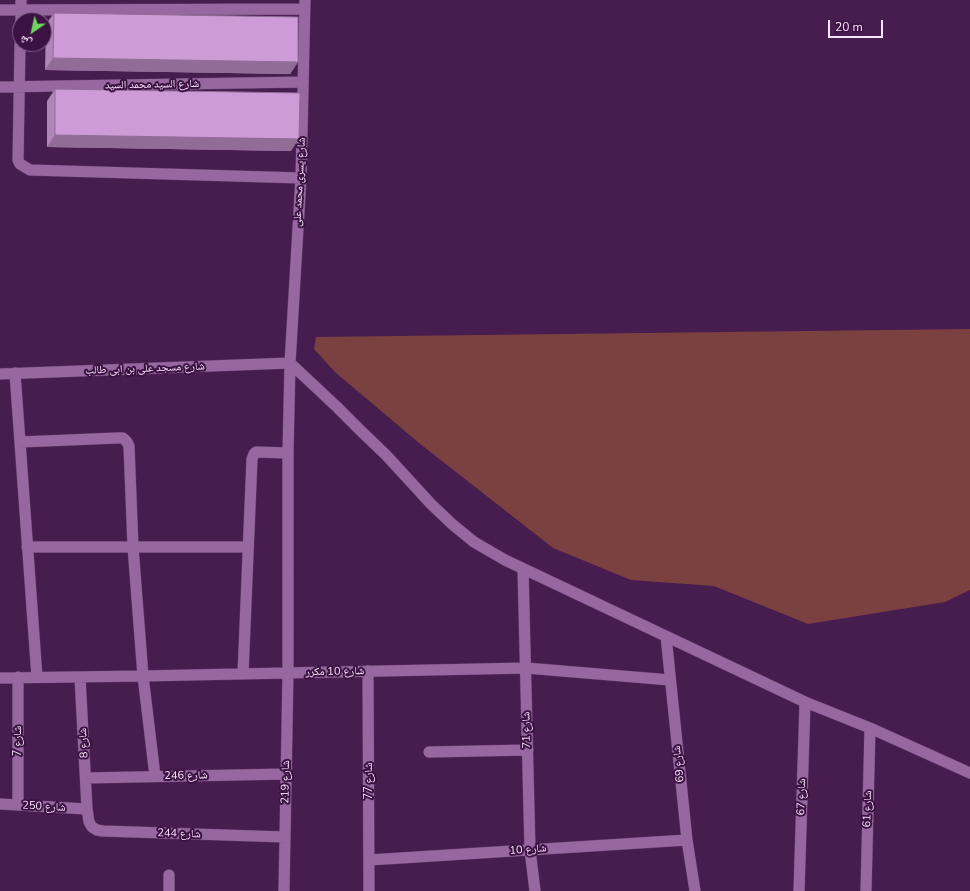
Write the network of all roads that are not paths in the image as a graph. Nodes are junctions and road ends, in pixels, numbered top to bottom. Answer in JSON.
{"nodes":[{"id":1,"x":305,"y":5,"type":"edge"},
{"id":2,"x":0,"y":10,"type":"edge"},
{"id":3,"x":21,"y":10,"type":"edge"},
{"id":4,"x":20,"y":52,"type":"edge"},
{"id":5,"x":303,"y":82,"type":"junction"},
{"id":6,"x":19,"y":86,"type":"junction"},
{"id":7,"x":0,"y":87,"type":"edge"},
{"id":8,"x":301,"y":178,"type":"junction"},
{"id":9,"x":290,"y":363,"type":"junction"},
{"id":10,"x":15,"y":373,"type":"junction"},
{"id":11,"x":0,"y":374,"type":"edge"},
{"id":12,"x":20,"y":442,"type":"junction"},
{"id":13,"x":288,"y":452,"type":"junction"},
{"id":14,"x":27,"y":547,"type":"junction"},
{"id":15,"x":133,"y":547,"type":"junction"},
{"id":16,"x":248,"y":547,"type":"junction"},
{"id":17,"x":523,"y":569,"type":"junction"},
{"id":18,"x":666,"y":636,"type":"junction"},
{"id":19,"x":526,"y":668,"type":"junction"},
{"id":20,"x":368,"y":671,"type":"junction"},
{"id":21,"x":288,"y":673,"type":"junction"},
{"id":22,"x":243,"y":674,"type":"junction"},
{"id":23,"x":80,"y":676,"type":"junction"},
{"id":24,"x":143,"y":676,"type":"junction"},
{"id":25,"x":18,"y":677,"type":"junction"},
{"id":26,"x":37,"y":677,"type":"junction"},
{"id":27,"x":0,"y":678,"type":"edge"},
{"id":28,"x":670,"y":680,"type":"junction"},
{"id":29,"x":805,"y":702,"type":"junction"},
{"id":30,"x":870,"y":728,"type":"junction"},
{"id":31,"x":528,"y":750,"type":"junction"},
{"id":32,"x":429,"y":752,"type":"dead end"},
{"id":33,"x":970,"y":773,"type":"edge"},
{"id":34,"x":286,"y":774,"type":"junction"},
{"id":35,"x":155,"y":776,"type":"junction"},
{"id":36,"x":86,"y":778,"type":"junction"},
{"id":37,"x":0,"y":804,"type":"edge"},
{"id":38,"x":18,"y":805,"type":"junction"},
{"id":39,"x":87,"y":809,"type":"junction"},
{"id":40,"x":285,"y":837,"type":"junction"},
{"id":41,"x":687,"y":840,"type":"junction"},
{"id":42,"x":530,"y":850,"type":"junction"},
{"id":43,"x":369,"y":860,"type":"junction"},
{"id":44,"x":169,"y":875,"type":"dead end"},
{"id":45,"x":169,"y":891,"type":"edge"},
{"id":46,"x":284,"y":891,"type":"edge"},
{"id":47,"x":369,"y":891,"type":"edge"},
{"id":48,"x":535,"y":891,"type":"edge"},
{"id":49,"x":695,"y":891,"type":"edge"},
{"id":50,"x":799,"y":891,"type":"edge"},
{"id":51,"x":866,"y":891,"type":"edge"}],
"edges":[{"from":1,"to":3,"type":"street"},
{"from":1,"to":5,"type":"street","name":"شارع يسرى محمد على"},
{"from":2,"to":3,"type":"street"},
{"from":4,"to":6,"type":"street"},
{"from":5,"to":6,"type":"street","name":"شارع السيد محمد السيد"},
{"from":5,"to":8,"type":"street","name":"شارع يسرى محمد على"},
{"from":6,"to":7,"type":"street","name":"شارع السيد محمد السيد"},
{"from":6,"to":8,"type":"street"},
{"from":8,"to":9,"type":"street","name":"شارع يسرى محمد على"},
{"from":9,"to":10,"type":"street","name":"شارع مسجد على بن ابى طالب"},
{"from":9,"to":13,"type":"street","name":"شارع يسرى محمد على"},
{"from":9,"to":17,"type":"street"},
{"from":10,"to":11,"type":"street","name":"شارع مسجد على بن ابى طالب"},
{"from":10,"to":12,"type":"street"},
{"from":12,"to":14,"type":"street"},
{"from":12,"to":15,"type":"street"},
{"from":13,"to":16,"type":"street"},
{"from":13,"to":21,"type":"street","name":"شارع 219"},
{"from":14,"to":15,"type":"street"},
{"from":14,"to":26,"type":"street"},
{"from":15,"to":16,"type":"street"},
{"from":15,"to":24,"type":"street"},
{"from":16,"to":22,"type":"street"},
{"from":17,"to":18,"type":"street"},
{"from":17,"to":19,"type":"street","name":"شارع 71"},
{"from":18,"to":28,"type":"street","name":"شارع 69"},
{"from":18,"to":29,"type":"street"},
{"from":19,"to":20,"type":"street","name":"شارع 10 مكرر"},
{"from":19,"to":28,"type":"street","name":"شارع 10 مكرر"},
{"from":19,"to":31,"type":"street","name":"شارع 71"},
{"from":20,"to":21,"type":"street","name":"شارع 10 مكرر"},
{"from":20,"to":43,"type":"street","name":"شارع 77"},
{"from":21,"to":22,"type":"street","name":"شارع 10 مكرر"},
{"from":21,"to":34,"type":"street","name":"شارع 219"},
{"from":22,"to":24,"type":"street","name":"شارع 10 مكرر"},
{"from":23,"to":24,"type":"street","name":"شارع 10 مكرر"},
{"from":23,"to":26,"type":"street","name":"شارع 10 مكرر"},
{"from":23,"to":36,"type":"street","name":"شارع 8"},
{"from":24,"to":35,"type":"street"},
{"from":25,"to":26,"type":"street","name":"شارع 10 مكرر"},
{"from":25,"to":27,"type":"street","name":"شارع 10 مكرر"},
{"from":25,"to":38,"type":"street","name":"شارع 7"},
{"from":28,"to":41,"type":"street","name":"شارع 69"},
{"from":29,"to":30,"type":"street"},
{"from":29,"to":50,"type":"street","name":"شارع 67"},
{"from":30,"to":33,"type":"street"},
{"from":30,"to":51,"type":"street","name":"شارع 61"},
{"from":31,"to":32,"type":"street"},
{"from":31,"to":42,"type":"street","name":"شارع 71"},
{"from":34,"to":35,"type":"street","name":"شارع 246"},
{"from":34,"to":40,"type":"street","name":"شارع 219"},
{"from":35,"to":36,"type":"street","name":"شارع 246"},
{"from":36,"to":39,"type":"street","name":"شارع 8"},
{"from":37,"to":38,"type":"street","name":"شارع 250"},
{"from":38,"to":39,"type":"street","name":"شارع 250"},
{"from":39,"to":40,"type":"street","name":"شارع 244"},
{"from":40,"to":46,"type":"street","name":"شارع 219"},
{"from":41,"to":42,"type":"street","name":"شارع 10"},
{"from":41,"to":49,"type":"street","name":"شارع 69"},
{"from":42,"to":43,"type":"street","name":"شارع 10"},
{"from":42,"to":48,"type":"street","name":"شارع 71"},
{"from":43,"to":47,"type":"street","name":"شارع 77"},
{"from":44,"to":45,"type":"street"}]}
